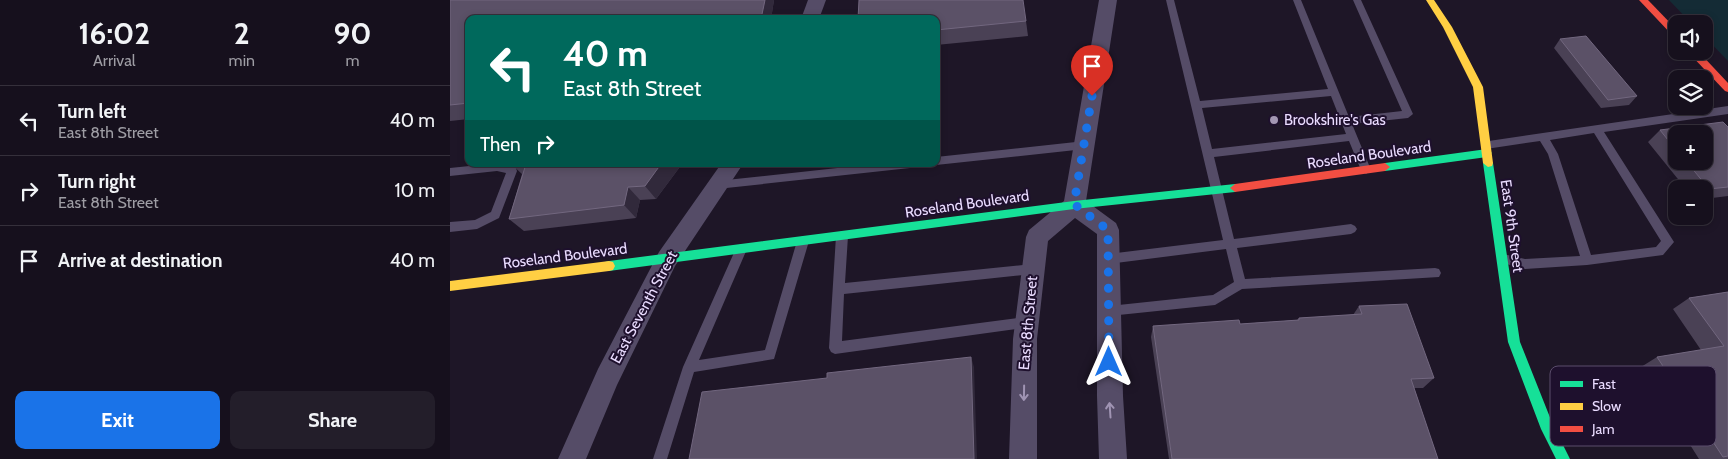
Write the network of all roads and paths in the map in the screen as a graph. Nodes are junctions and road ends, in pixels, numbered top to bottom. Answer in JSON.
{"nodes":[{"id":1,"x":817,"y":0,"type":"edge"},
{"id":2,"x":1108,"y":0,"type":"edge"},
{"id":3,"x":1170,"y":0,"type":"edge"},
{"id":4,"x":1297,"y":0,"type":"edge"},
{"id":5,"x":1357,"y":0,"type":"edge"},
{"id":6,"x":1430,"y":0,"type":"edge"},
{"id":7,"x":1643,"y":0,"type":"edge"},
{"id":8,"x":811,"y":15,"type":"edge"},
{"id":9,"x":1668,"y":26,"type":"edge"},
{"id":10,"x":1701,"y":60,"type":"edge"},
{"id":11,"x":1728,"y":89,"type":"edge"},
{"id":12,"x":1333,"y":92,"type":"junction"},
{"id":13,"x":1195,"y":105,"type":"junction"},
{"id":14,"x":1728,"y":110,"type":"edge"},
{"id":15,"x":1345,"y":121,"type":"junction"},
{"id":16,"x":1597,"y":129,"type":"junction"},
{"id":17,"x":1352,"y":137,"type":"junction"},
{"id":18,"x":1543,"y":137,"type":"junction"},
{"id":19,"x":1085,"y":145,"type":"junction"},
{"id":20,"x":1487,"y":149,"type":"junction"},
{"id":21,"x":1206,"y":154,"type":"junction"},
{"id":22,"x":940,"y":161,"type":"edge"},
{"id":23,"x":730,"y":167,"type":"edge"},
{"id":24,"x":882,"y":167,"type":"edge"},
{"id":25,"x":1366,"y":170,"type":"junction"},
{"id":26,"x":450,"y":172,"type":"edge"},
{"id":27,"x":717,"y":185,"type":"junction"},
{"id":28,"x":1215,"y":191,"type":"junction"},
{"id":29,"x":1074,"y":204,"type":"junction"},
{"id":30,"x":450,"y":227,"type":"edge"},
{"id":31,"x":1351,"y":229,"type":"dead end"},
{"id":32,"x":842,"y":236,"type":"junction"},
{"id":33,"x":803,"y":241,"type":"junction"},
{"id":34,"x":1229,"y":244,"type":"junction"},
{"id":35,"x":740,"y":249,"type":"junction"},
{"id":36,"x":667,"y":259,"type":"junction"},
{"id":37,"x":1108,"y":259,"type":"junction"},
{"id":38,"x":1501,"y":259,"type":"junction"},
{"id":39,"x":1587,"y":260,"type":"junction"},
{"id":40,"x":1033,"y":269,"type":"junction"},
{"id":41,"x":1435,"y":273,"type":"dead end"},
{"id":42,"x":1240,"y":284,"type":"junction"},
{"id":43,"x":450,"y":286,"type":"edge"},
{"id":44,"x":840,"y":289,"type":"junction"},
{"id":45,"x":1109,"y":311,"type":"junction"},
{"id":46,"x":1026,"y":323,"type":"junction"},
{"id":47,"x":690,"y":367,"type":"junction"},
{"id":48,"x":1550,"y":433,"type":"edge"},
{"id":49,"x":1556,"y":446,"type":"edge"},
{"id":50,"x":572,"y":459,"type":"edge"},
{"id":51,"x":660,"y":459,"type":"edge"},
{"id":52,"x":1023,"y":459,"type":"edge"},
{"id":53,"x":1114,"y":459,"type":"edge"},
{"id":54,"x":1563,"y":459,"type":"edge"}],
"edges":[{"from":1,"to":8,"type":"street"},
{"from":2,"to":19,"type":"street"},
{"from":3,"to":13,"type":"lane"},
{"from":4,"to":12,"type":"lane"},
{"from":5,"to":15,"type":"lane"},
{"from":6,"to":20,"type":"street","name":"East 9th Street"},
{"from":7,"to":9,"type":"street"},
{"from":10,"to":11,"type":"street"},
{"from":12,"to":13,"type":"lane"},
{"from":12,"to":15,"type":"lane"},
{"from":13,"to":21,"type":"lane"},
{"from":14,"to":16,"type":"lane"},
{"from":15,"to":17,"type":"lane"},
{"from":16,"to":18,"type":"lane"},
{"from":16,"to":39,"type":"lane"},
{"from":17,"to":21,"type":"lane"},
{"from":17,"to":25,"type":"lane"},
{"from":18,"to":20,"type":"lane"},
{"from":18,"to":39,"type":"lane"},
{"from":19,"to":22,"type":"lane"},
{"from":19,"to":29,"type":"street"},
{"from":20,"to":25,"type":"street","name":"Roseland Boulevard"},
{"from":20,"to":38,"type":"street","name":"East 9th Street"},
{"from":21,"to":28,"type":"lane"},
{"from":23,"to":27,"type":"street","name":"East Seventh Street"},
{"from":24,"to":27,"type":"lane"},
{"from":25,"to":28,"type":"street","name":"Roseland Boulevard"},
{"from":26,"to":30,"type":"lane"},
{"from":27,"to":36,"type":"street","name":"East Seventh Street"},
{"from":28,"to":29,"type":"street","name":"Roseland Boulevard"},
{"from":28,"to":34,"type":"lane"},
{"from":29,"to":32,"type":"street","name":"Roseland Boulevard"},
{"from":29,"to":37,"type":"street"},
{"from":29,"to":40,"type":"street","name":"East 8th Street"},
{"from":31,"to":34,"type":"lane"},
{"from":32,"to":33,"type":"street","name":"Roseland Boulevard"},
{"from":32,"to":44,"type":"lane"},
{"from":33,"to":35,"type":"street","name":"Roseland Boulevard"},
{"from":33,"to":47,"type":"lane"},
{"from":34,"to":37,"type":"lane"},
{"from":34,"to":42,"type":"lane"},
{"from":35,"to":36,"type":"street","name":"Roseland Boulevard"},
{"from":35,"to":47,"type":"lane"},
{"from":36,"to":43,"type":"street","name":"Roseland Boulevard"},
{"from":36,"to":50,"type":"street","name":"East Seventh Street"},
{"from":37,"to":45,"type":"street"},
{"from":38,"to":39,"type":"lane"},
{"from":38,"to":48,"type":"street","name":"East 9th Street"},
{"from":40,"to":44,"type":"lane"},
{"from":40,"to":46,"type":"street","name":"East 8th Street"},
{"from":41,"to":42,"type":"lane"},
{"from":42,"to":45,"type":"lane"},
{"from":44,"to":46,"type":"lane"},
{"from":53,"to":45,"type":"street","one_way":true},
{"from":46,"to":52,"type":"street","name":"East 8th Street","one_way":true},
{"from":47,"to":51,"type":"lane"},
{"from":49,"to":54,"type":"street","name":"East 9th Street"}]}
